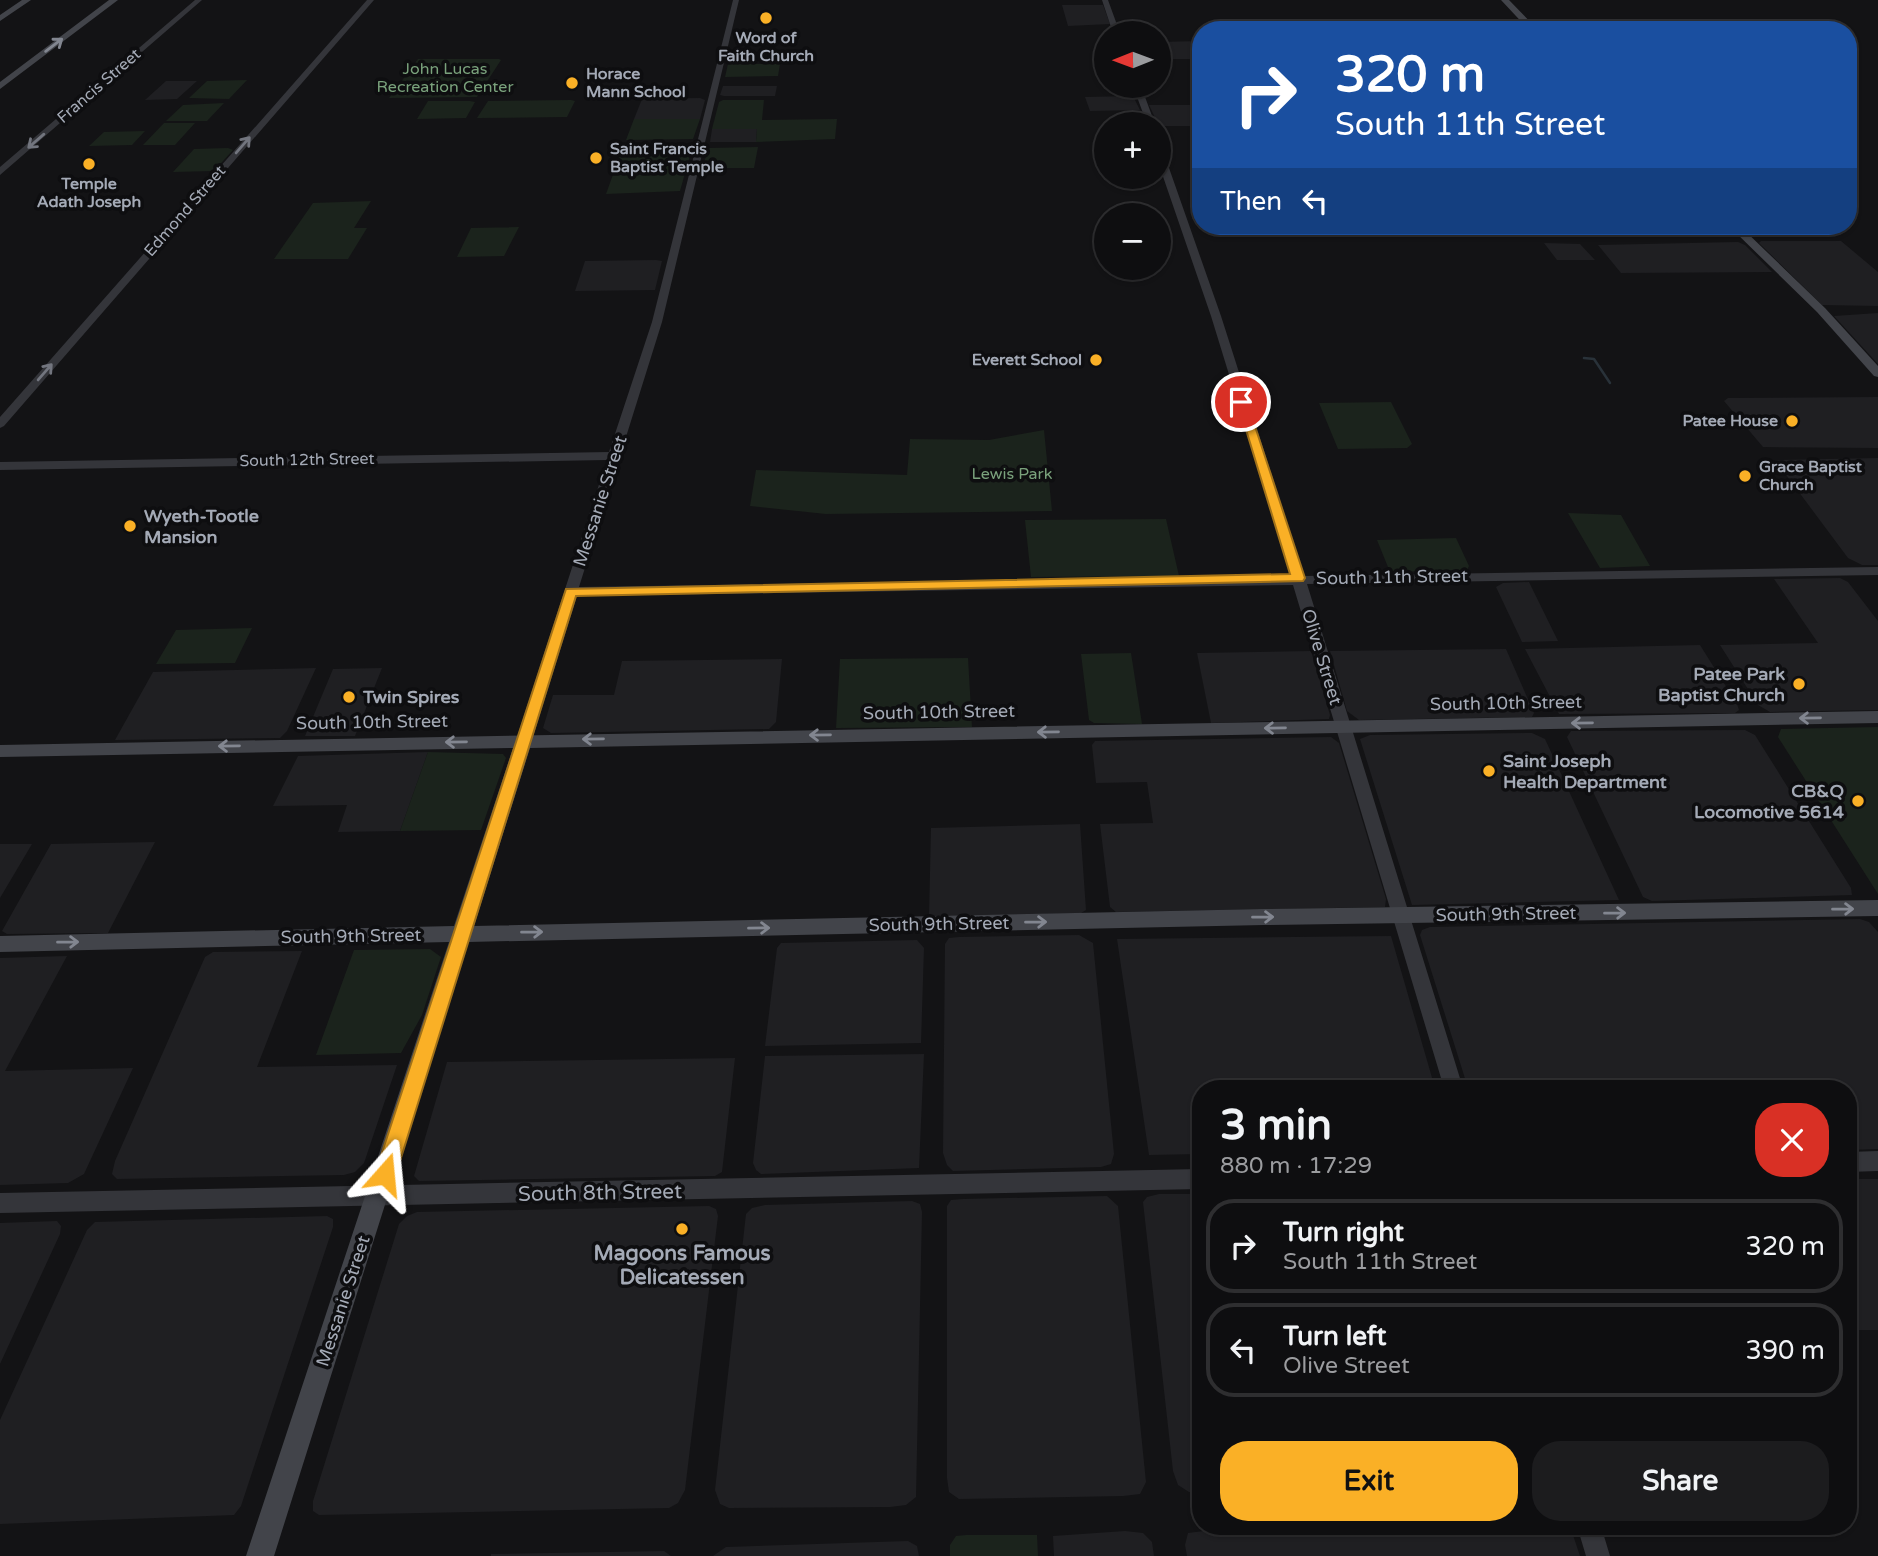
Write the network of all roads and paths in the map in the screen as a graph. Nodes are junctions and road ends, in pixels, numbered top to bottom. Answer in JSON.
{"nodes":[{"id":1,"x":27,"y":0,"type":"edge"},
{"id":2,"x":114,"y":0,"type":"edge"},
{"id":3,"x":199,"y":0,"type":"edge"},
{"id":4,"x":371,"y":0,"type":"edge"},
{"id":5,"x":736,"y":0,"type":"edge"},
{"id":6,"x":1105,"y":0,"type":"edge"},
{"id":7,"x":1505,"y":0,"type":"edge"},
{"id":8,"x":0,"y":19,"type":"edge"},
{"id":9,"x":1113,"y":21,"type":"edge"},
{"id":10,"x":1525,"y":21,"type":"edge"},
{"id":11,"x":0,"y":86,"type":"edge"},
{"id":12,"x":0,"y":172,"type":"edge"},
{"id":13,"x":1171,"y":188,"type":"edge"},
{"id":14,"x":1743,"y":235,"type":"edge"},
{"id":15,"x":1878,"y":373,"type":"edge"},
{"id":16,"x":0,"y":424,"type":"edge"},
{"id":17,"x":614,"y":456,"type":"junction"},
{"id":18,"x":0,"y":466,"type":"edge"},
{"id":19,"x":1878,"y":571,"type":"edge"},
{"id":20,"x":1298,"y":578,"type":"junction"},
{"id":21,"x":571,"y":592,"type":"junction"},
{"id":22,"x":1878,"y":717,"type":"edge"},
{"id":23,"x":1344,"y":727,"type":"junction"},
{"id":24,"x":524,"y":740,"type":"junction"},
{"id":25,"x":0,"y":751,"type":"edge"},
{"id":26,"x":1878,"y":908,"type":"edge"},
{"id":27,"x":1400,"y":915,"type":"junction"},
{"id":28,"x":464,"y":933,"type":"junction"},
{"id":29,"x":0,"y":944,"type":"edge"},
{"id":30,"x":1452,"y":1080,"type":"edge"},
{"id":31,"x":1878,"y":1161,"type":"edge"},
{"id":32,"x":1857,"y":1162,"type":"edge"},
{"id":33,"x":1192,"y":1179,"type":"edge"},
{"id":34,"x":378,"y":1197,"type":"junction"},
{"id":35,"x":0,"y":1203,"type":"edge"},
{"id":36,"x":1591,"y":1535,"type":"edge"},
{"id":37,"x":260,"y":1556,"type":"edge"},
{"id":38,"x":1598,"y":1556,"type":"edge"}],
"edges":[{"from":1,"to":8,"type":"main road"},
{"from":11,"to":2,"type":"main road","one_way":true},
{"from":3,"to":12,"type":"street","name":"Francis Street","one_way":true},
{"from":16,"to":4,"type":"street","name":"Edmond Street","one_way":true},
{"from":5,"to":17,"type":"street","name":"Messanie Street"},
{"from":6,"to":9,"type":"street"},
{"from":7,"to":10,"type":"main road"},
{"from":13,"to":20,"type":"street","name":"Olive Street"},
{"from":14,"to":15,"type":"main road"},
{"from":17,"to":18,"type":"street","name":"South 12th Street"},
{"from":17,"to":21,"type":"street","name":"Messanie Street"},
{"from":19,"to":20,"type":"street","name":"South 11th Street"},
{"from":20,"to":21,"type":"street","name":"South 11th Street"},
{"from":20,"to":23,"type":"street","name":"Olive Street"},
{"from":21,"to":24,"type":"street","name":"Messanie Street"},
{"from":22,"to":23,"type":"main road","name":"South 10th Street","one_way":true},
{"from":23,"to":24,"type":"main road","name":"South 10th Street","one_way":true},
{"from":23,"to":27,"type":"street","name":"Olive Street"},
{"from":24,"to":25,"type":"main road","name":"South 10th Street","one_way":true},
{"from":24,"to":28,"type":"main road","name":"Messanie Street"},
{"from":27,"to":26,"type":"main road","name":"South 9th Street","one_way":true},
{"from":28,"to":27,"type":"main road","name":"South 9th Street","one_way":true},
{"from":27,"to":30,"type":"street","name":"Olive Street"},
{"from":29,"to":28,"type":"main road","name":"South 9th Street","one_way":true},
{"from":28,"to":34,"type":"main road","name":"Messanie Street"},
{"from":31,"to":32,"type":"street"},
{"from":33,"to":34,"type":"street","name":"South 8th Street"},
{"from":34,"to":35,"type":"street","name":"South 8th Street"},
{"from":34,"to":37,"type":"main road","name":"Messanie Street"},
{"from":36,"to":38,"type":"street"}]}
